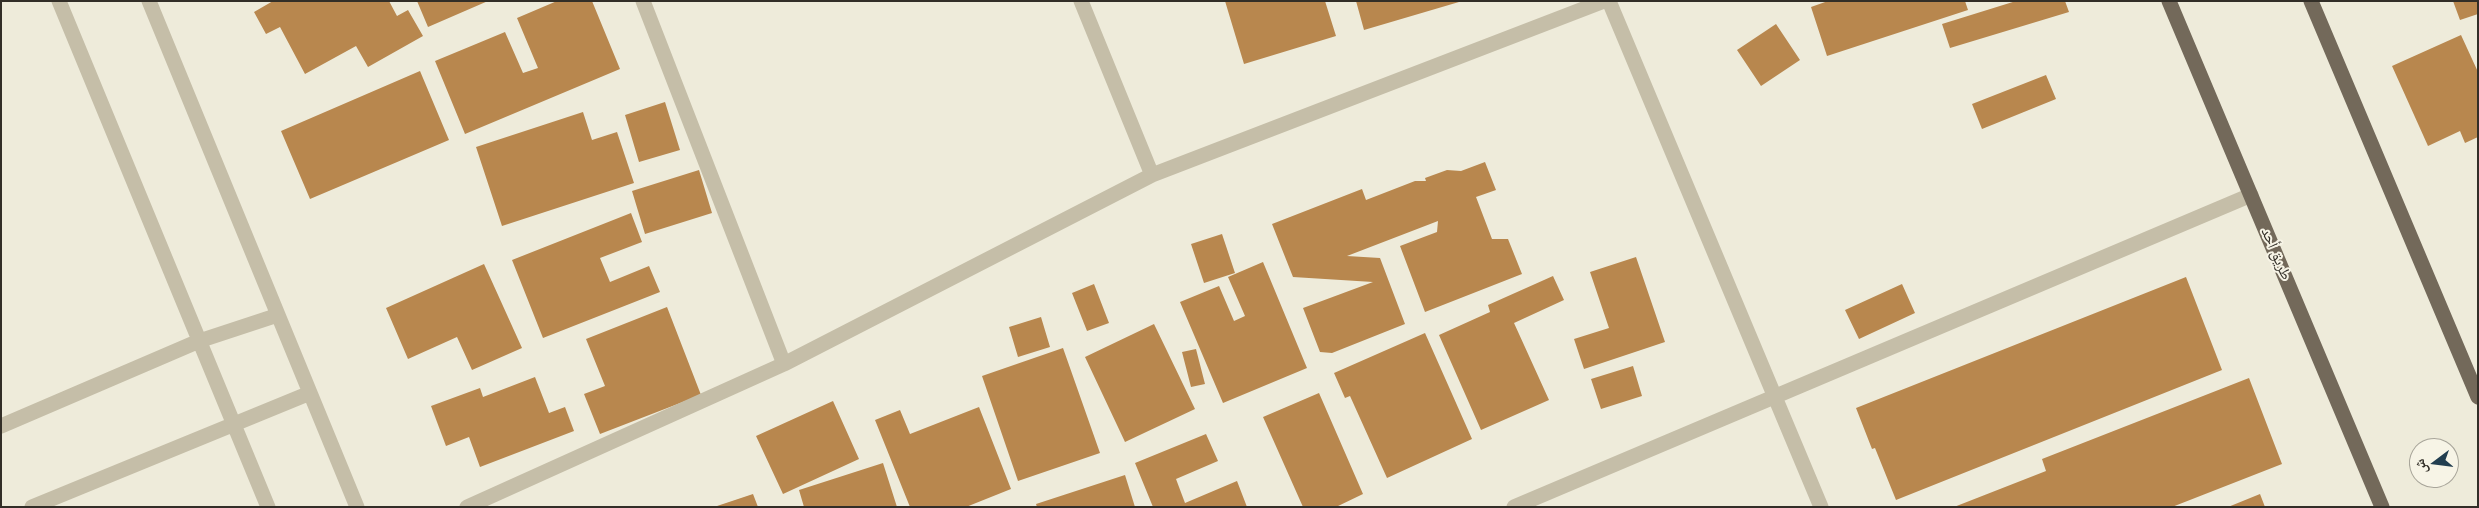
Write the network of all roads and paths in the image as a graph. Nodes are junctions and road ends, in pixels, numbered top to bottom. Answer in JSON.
{"nodes":[{"id":1,"x":59,"y":1,"type":"edge"},
{"id":2,"x":149,"y":1,"type":"edge"},
{"id":3,"x":644,"y":1,"type":"edge"},
{"id":4,"x":1081,"y":1,"type":"edge"},
{"id":5,"x":1604,"y":1,"type":"edge"},
{"id":6,"x":1609,"y":1,"type":"edge"},
{"id":7,"x":2169,"y":1,"type":"edge"},
{"id":8,"x":2311,"y":1,"type":"edge"},
{"id":9,"x":1152,"y":176,"type":"junction"},
{"id":10,"x":2251,"y":195,"type":"junction"},
{"id":11,"x":278,"y":315,"type":"junction"},
{"id":12,"x":199,"y":342,"type":"junction"},
{"id":13,"x":784,"y":364,"type":"junction"},
{"id":14,"x":310,"y":393,"type":"junction"},
{"id":15,"x":1773,"y":397,"type":"junction"},
{"id":16,"x":2478,"y":397,"type":"edge"},
{"id":17,"x":233,"y":423,"type":"junction"},
{"id":18,"x":1,"y":426,"type":"edge"},
{"id":19,"x":32,"y":507,"type":"edge"},
{"id":20,"x":268,"y":507,"type":"edge"},
{"id":21,"x":357,"y":507,"type":"edge"},
{"id":22,"x":467,"y":507,"type":"edge"},
{"id":23,"x":1514,"y":507,"type":"edge"},
{"id":24,"x":1821,"y":507,"type":"edge"},
{"id":25,"x":2382,"y":507,"type":"edge"}],
"edges":[{"from":1,"to":12,"type":"street"},
{"from":2,"to":11,"type":"street"},
{"from":3,"to":13,"type":"street"},
{"from":4,"to":9,"type":"street"},
{"from":5,"to":9,"type":"street"},
{"from":6,"to":15,"type":"street"},
{"from":7,"to":10,"type":"main road","name":"طريق أحد"},
{"from":8,"to":16,"type":"main road"},
{"from":9,"to":13,"type":"street"},
{"from":10,"to":15,"type":"street"},
{"from":10,"to":25,"type":"main road","name":"طريق أحد"},
{"from":11,"to":12,"type":"street"},
{"from":11,"to":14,"type":"street"},
{"from":12,"to":17,"type":"street"},
{"from":12,"to":18,"type":"street"},
{"from":13,"to":22,"type":"street"},
{"from":14,"to":17,"type":"street"},
{"from":14,"to":21,"type":"street"},
{"from":15,"to":23,"type":"street"},
{"from":15,"to":24,"type":"street"},
{"from":17,"to":19,"type":"street"},
{"from":17,"to":20,"type":"street"}]}
